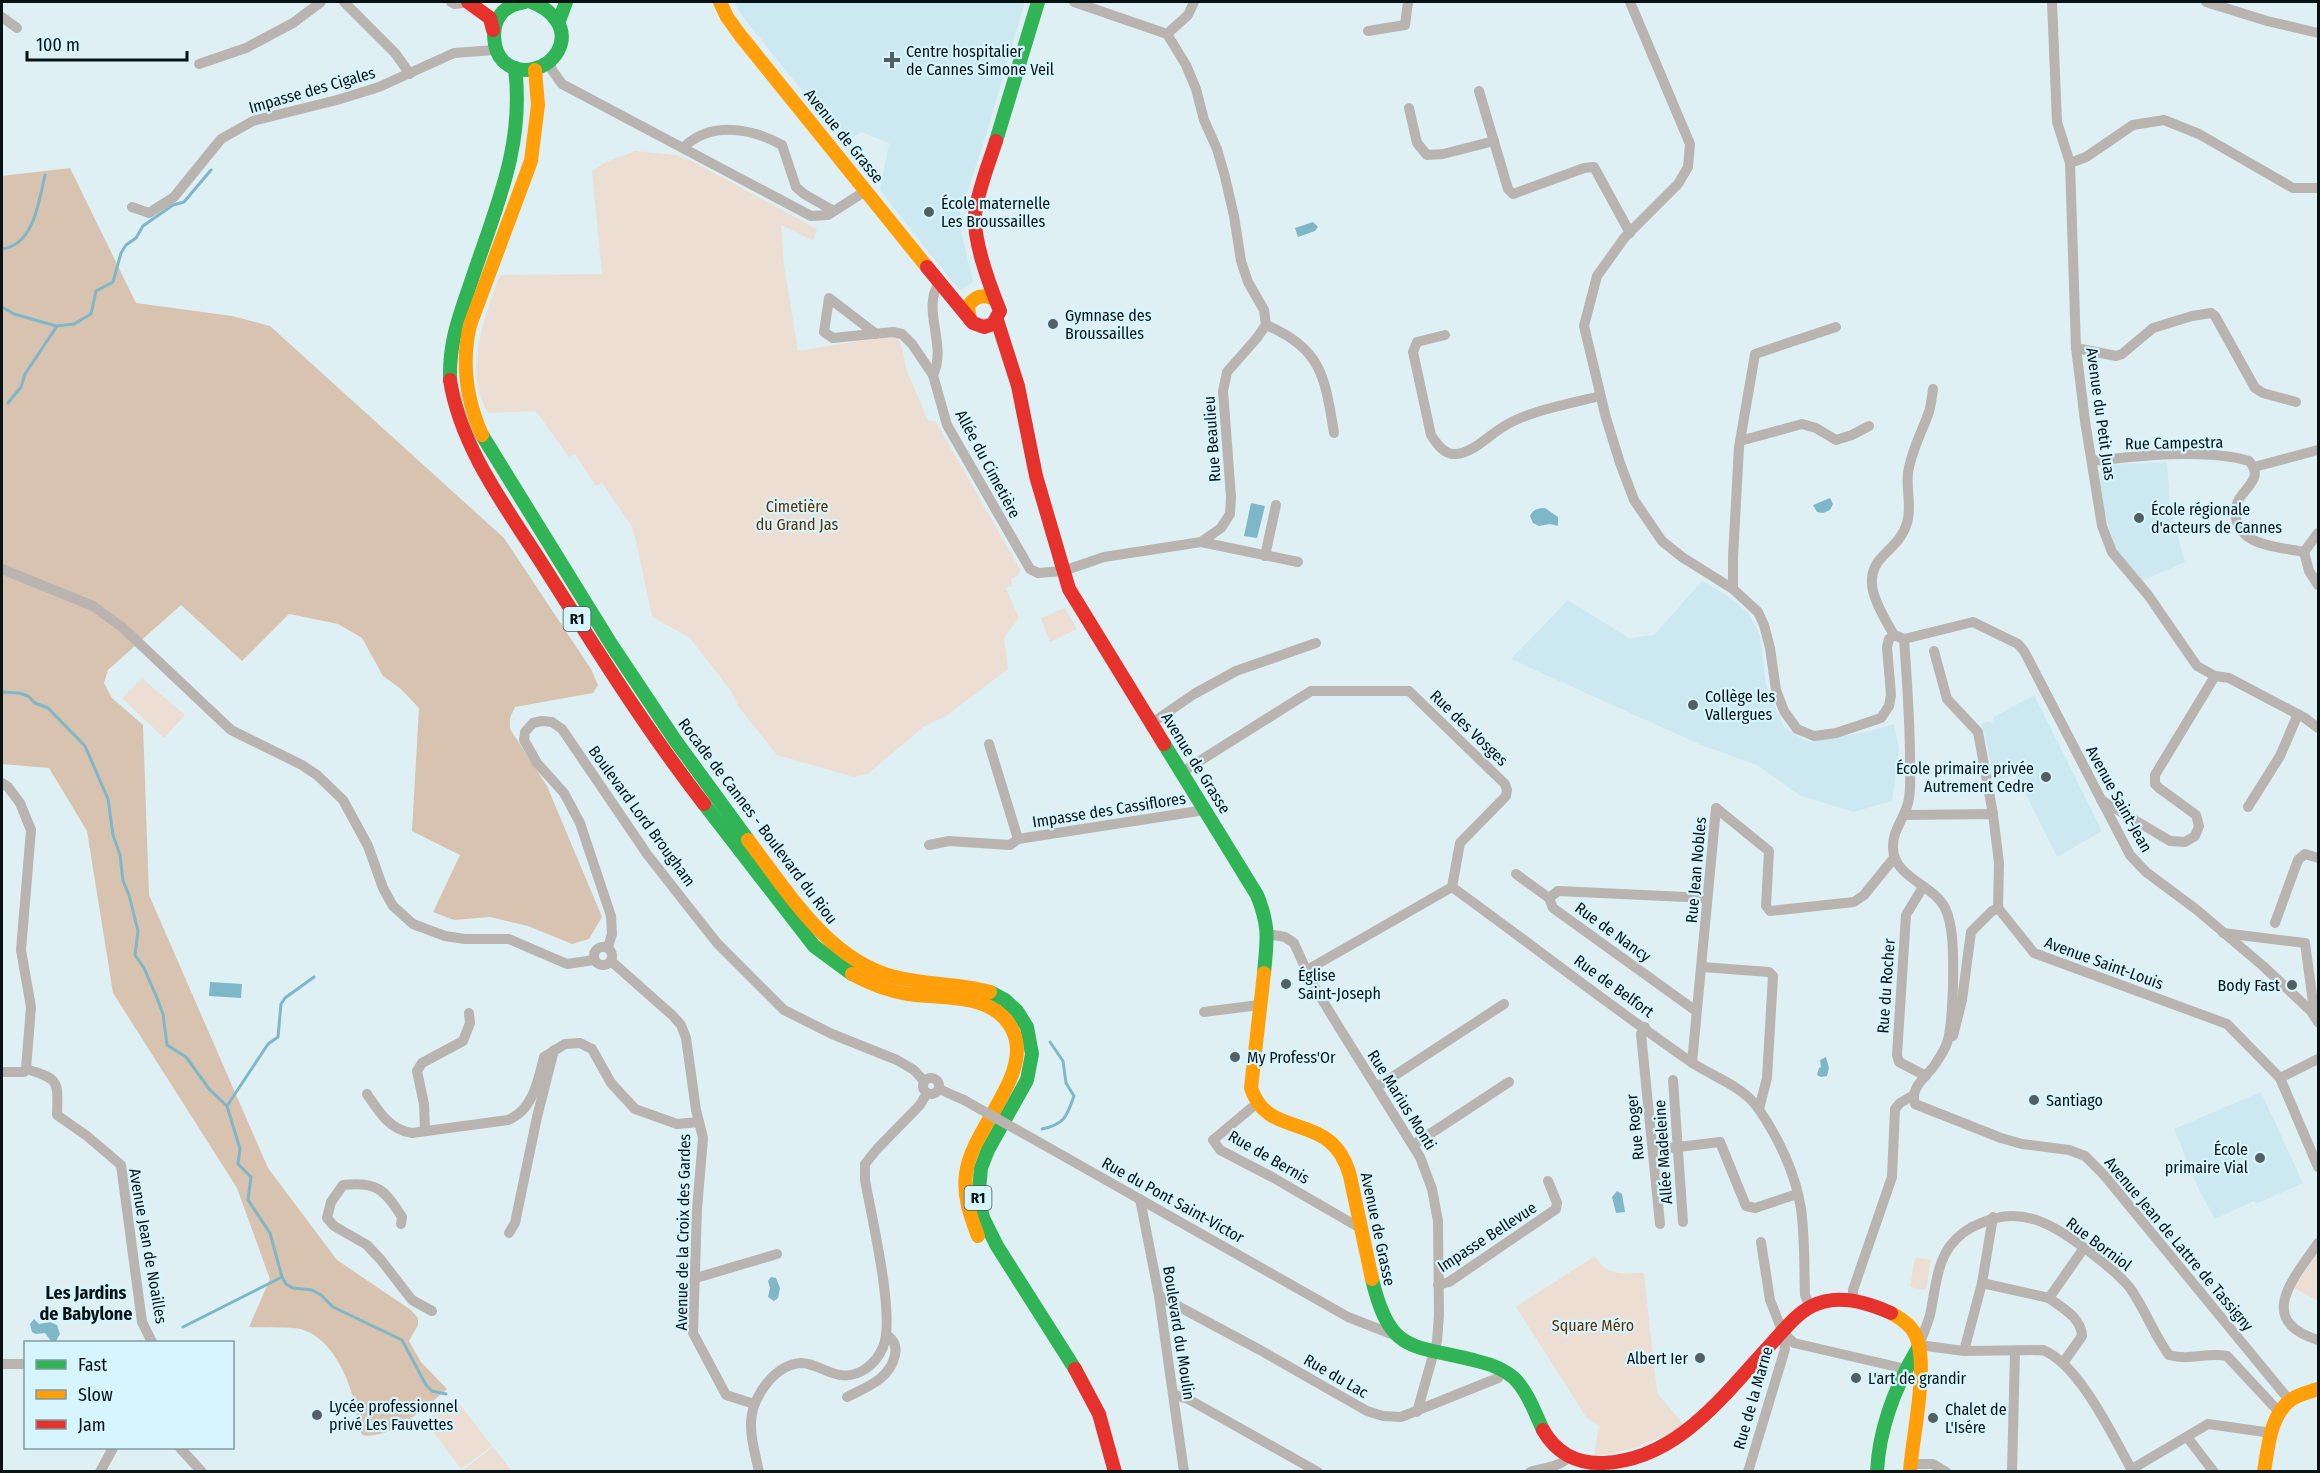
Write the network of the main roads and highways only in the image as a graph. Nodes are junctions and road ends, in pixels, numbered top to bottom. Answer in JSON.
{"nodes":[{"id":1,"x":468,"y":2,"type":"edge"},
{"id":2,"x":525,"y":2,"type":"edge"},
{"id":3,"x":538,"y":2,"type":"edge"},
{"id":4,"x":566,"y":2,"type":"edge"},
{"id":5,"x":720,"y":2,"type":"edge"},
{"id":6,"x":1038,"y":2,"type":"edge"},
{"id":7,"x":506,"y":3,"type":"edge"},
{"id":8,"x":559,"y":21,"type":"junction"},
{"id":9,"x":493,"y":30,"type":"junction"},
{"id":10,"x":515,"y":68,"type":"junction"},
{"id":11,"x":535,"y":70,"type":"junction"},
{"id":12,"x":985,"y":274,"type":"junction"},
{"id":13,"x":943,"y":286,"type":"junction"},
{"id":14,"x":975,"y":299,"type":"junction"},
{"id":15,"x":994,"y":299,"type":"junction"},
{"id":16,"x":997,"y":320,"type":"junction"},
{"id":17,"x":974,"y":323,"type":"junction"},
{"id":18,"x":1010,"y":365,"type":"junction"},
{"id":19,"x":1919,"y":1345,"type":"junction"},
{"id":20,"x":2319,"y":1389,"type":"edge"},
{"id":21,"x":1910,"y":1468,"type":"edge"},
{"id":22,"x":1103,"y":1472,"type":"edge"},
{"id":23,"x":1115,"y":1472,"type":"edge"},
{"id":24,"x":1877,"y":1472,"type":"edge"},
{"id":25,"x":2264,"y":1472,"type":"edge"}],
"edges":[{"from":1,"to":9,"type":"main road"},
{"from":2,"to":7,"type":"main road"},
{"from":3,"to":8,"type":"main road"},
{"from":4,"to":8,"type":"main road"},
{"from":5,"to":13,"type":"main road","name":"Avenue de Grasse"},
{"from":6,"to":12,"type":"main road"},
{"from":7,"to":9,"type":"main road"},
{"from":8,"to":11,"type":"main road"},
{"from":9,"to":10,"type":"main road"},
{"from":10,"to":11,"type":"main road"},
{"from":10,"to":22,"type":"main road","name":"Rocade de Cannes - Boulevard du Riou","number":"R1"},
{"from":11,"to":23,"type":"main road","name":"Rocade de Cannes - Boulevard du Riou","number":"R1"},
{"from":12,"to":14,"type":"main road"},
{"from":12,"to":15,"type":"main road"},
{"from":13,"to":14,"type":"main road","name":"Avenue de Grasse"},
{"from":13,"to":17,"type":"main road","name":"Avenue de Grasse"},
{"from":14,"to":15,"type":"main road"},
{"from":14,"to":17,"type":"main road"},
{"from":15,"to":16,"type":"main road"},
{"from":16,"to":17,"type":"main road"},
{"from":16,"to":18,"type":"main road"},
{"from":17,"to":18,"type":"main road","name":"Avenue de Grasse"},
{"from":18,"to":19,"type":"main road","name":"Avenue de Grasse"},
{"from":19,"to":21,"type":"main road"},
{"from":19,"to":24,"type":"main road"},
{"from":20,"to":25,"type":"main road"}]}
